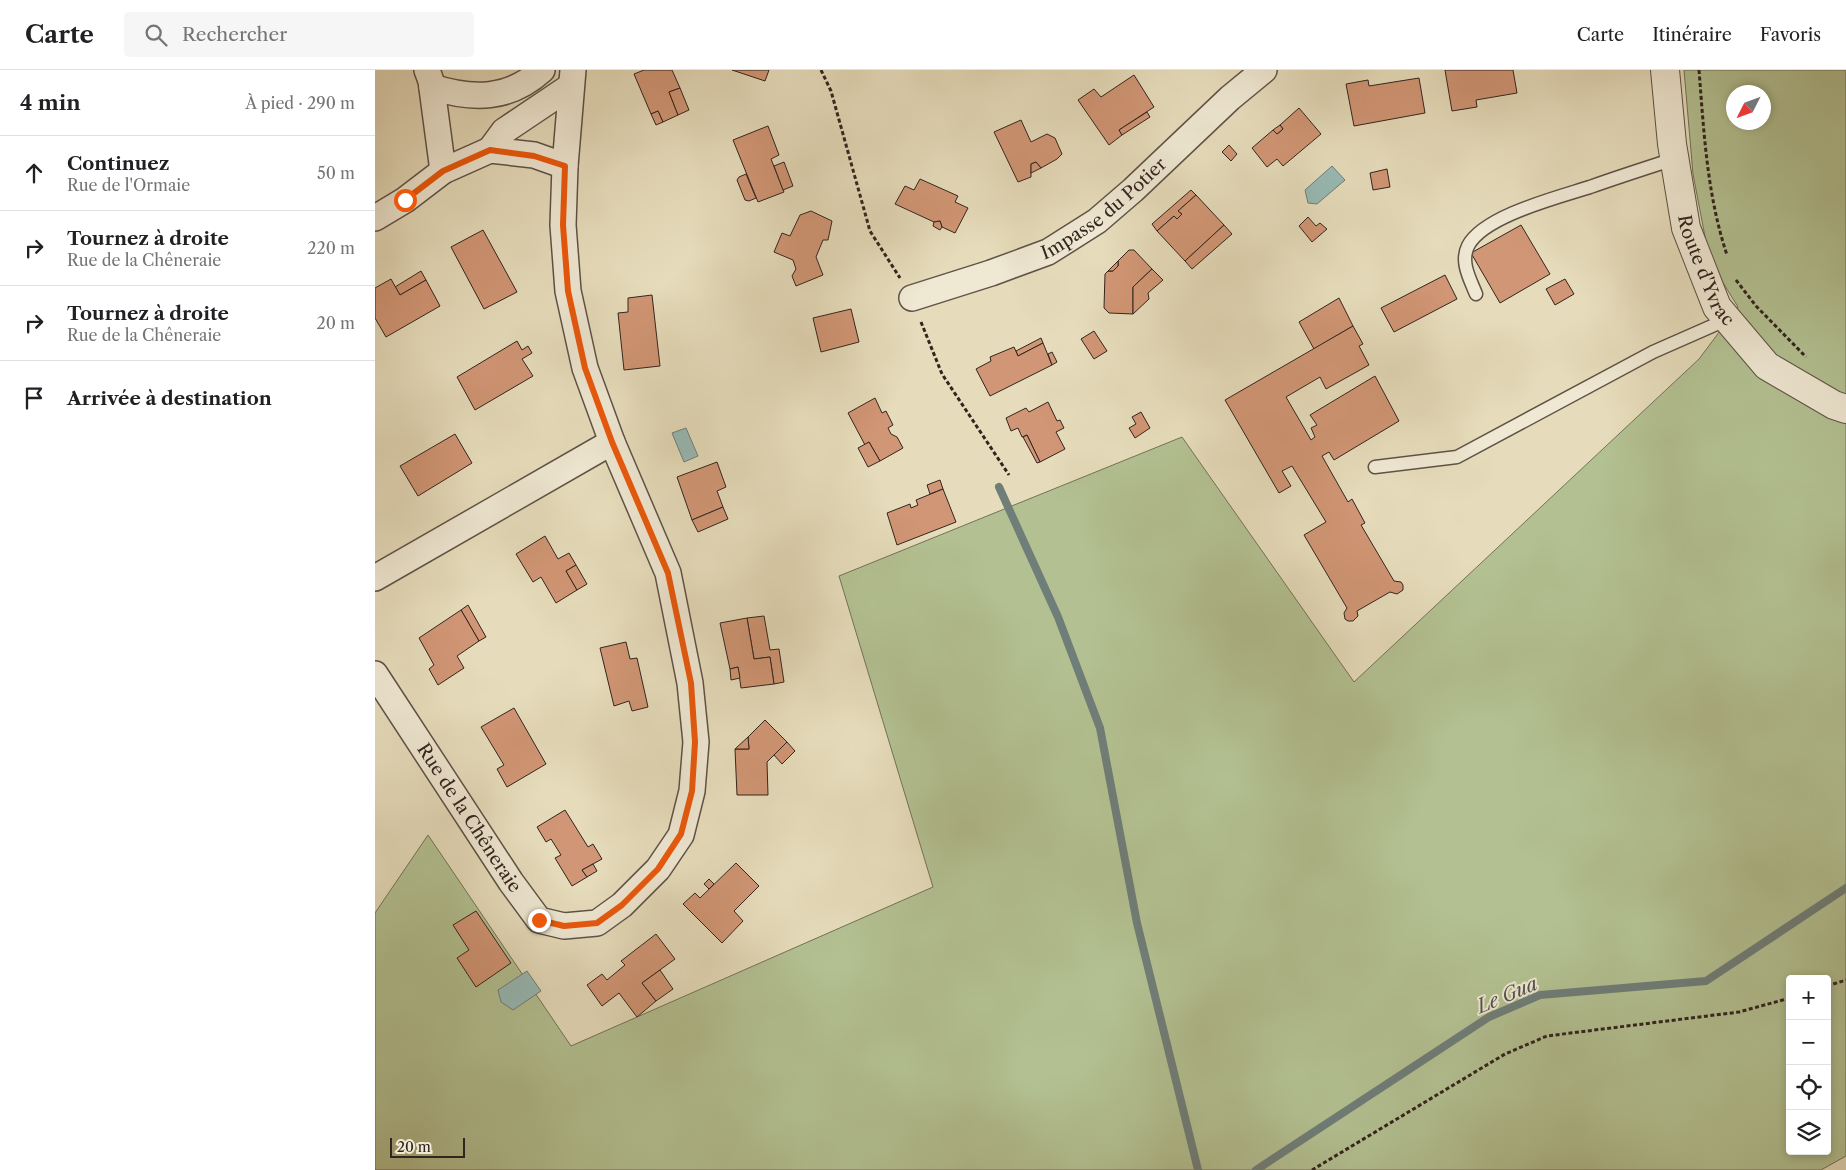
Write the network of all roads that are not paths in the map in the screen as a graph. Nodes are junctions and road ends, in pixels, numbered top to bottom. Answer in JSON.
{"nodes":[{"id":1,"x":542,"y":70,"type":"edge"},
{"id":2,"x":1264,"y":70,"type":"edge"},
{"id":3,"x":1665,"y":70,"type":"edge"},
{"id":4,"x":572,"y":78,"type":"edge"},
{"id":5,"x":430,"y":79,"type":"edge"},
{"id":6,"x":490,"y":150,"type":"junction"},
{"id":7,"x":1674,"y":159,"type":"junction"},
{"id":8,"x":565,"y":166,"type":"junction"},
{"id":9,"x":443,"y":171,"type":"junction"},
{"id":10,"x":375,"y":218,"type":"edge"},
{"id":11,"x":1477,"y":294,"type":"dead end"},
{"id":12,"x":912,"y":298,"type":"dead end"},
{"id":13,"x":1729,"y":320,"type":"junction"},
{"id":14,"x":1846,"y":409,"type":"edge"},
{"id":15,"x":612,"y":442,"type":"junction"},
{"id":16,"x":1375,"y":468,"type":"dead end"},
{"id":17,"x":375,"y":578,"type":"edge"},
{"id":18,"x":375,"y":674,"type":"edge"}],
"edges":[{"from":1,"to":5,"type":"street"},
{"from":2,"to":12,"type":"street","name":"Impasse du Potier"},
{"from":3,"to":7,"type":"street","name":"Route d'Yvrac"},
{"from":4,"to":6,"type":"street"},
{"from":4,"to":8,"type":"street","name":"Rue de la Chêneraie"},
{"from":5,"to":9,"type":"street"},
{"from":6,"to":8,"type":"street"},
{"from":6,"to":9,"type":"street"},
{"from":7,"to":11,"type":"lane"},
{"from":7,"to":13,"type":"street","name":"Route d'Yvrac"},
{"from":8,"to":15,"type":"street","name":"Rue de la Chêneraie"},
{"from":9,"to":10,"type":"street"},
{"from":13,"to":14,"type":"street","name":"Route d'Yvrac"},
{"from":13,"to":16,"type":"lane"},
{"from":15,"to":17,"type":"street"},
{"from":15,"to":18,"type":"street","name":"Rue de la Chêneraie"}]}
